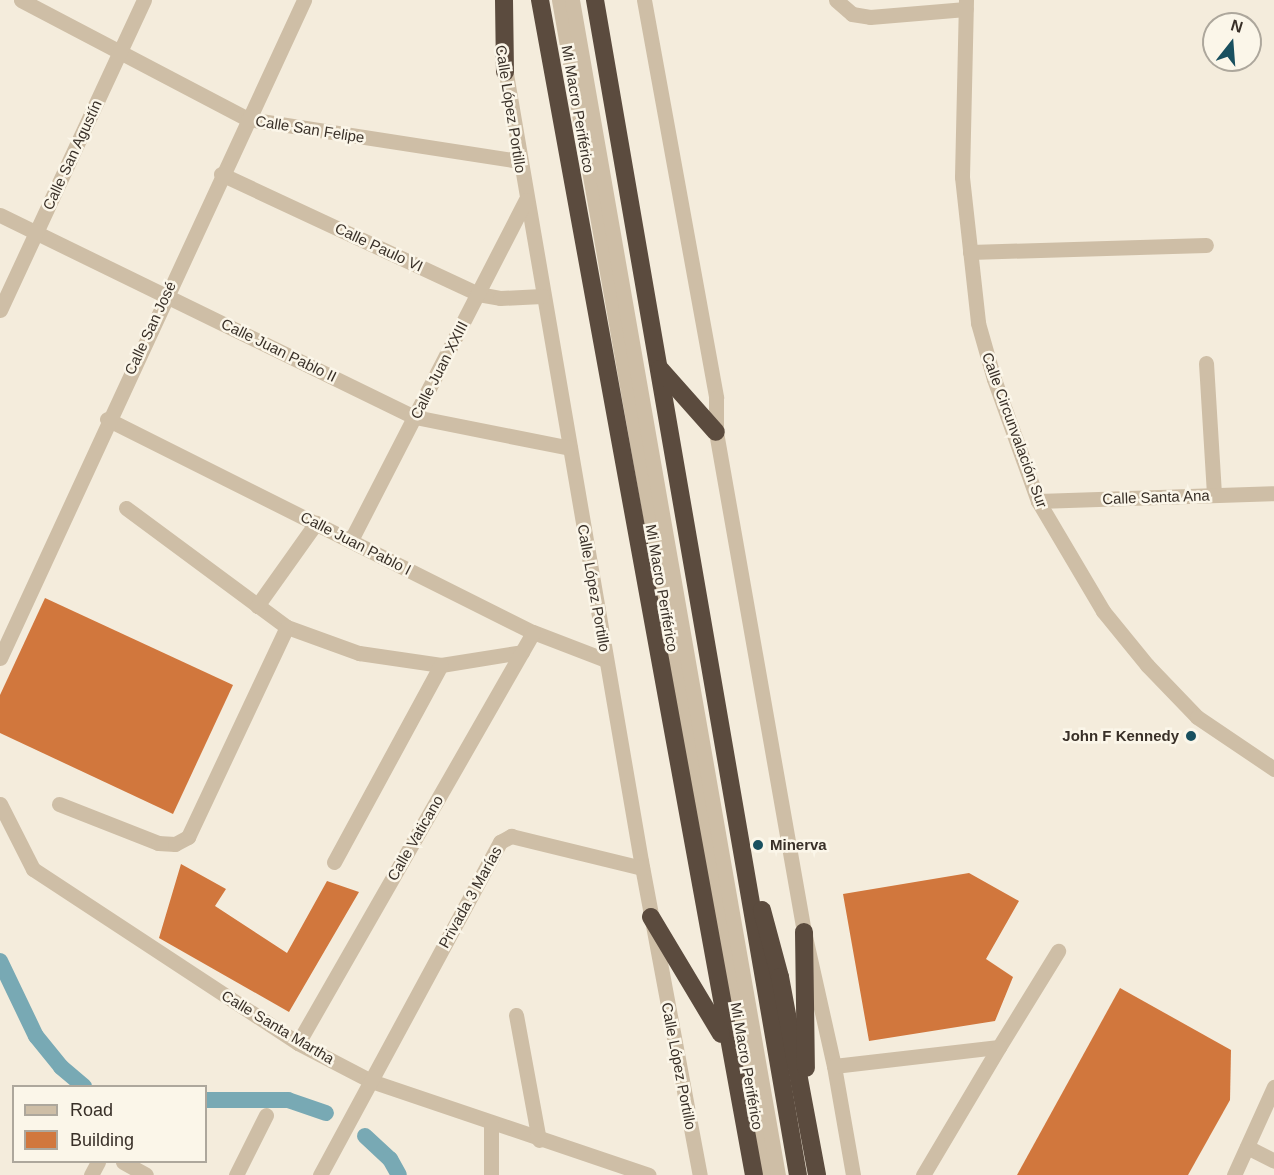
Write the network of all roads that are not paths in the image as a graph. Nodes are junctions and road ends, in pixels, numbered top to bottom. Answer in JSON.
{"nodes":[{"id":1,"x":21,"y":0,"type":"edge"},
{"id":2,"x":144,"y":0,"type":"edge"},
{"id":3,"x":304,"y":0,"type":"edge"},
{"id":4,"x":495,"y":0,"type":"edge"},
{"id":5,"x":504,"y":0,"type":"edge"},
{"id":6,"x":540,"y":0,"type":"edge"},
{"id":7,"x":559,"y":0,"type":"edge"},
{"id":8,"x":572,"y":0,"type":"edge"},
{"id":9,"x":595,"y":0,"type":"edge"},
{"id":10,"x":644,"y":0,"type":"edge"},
{"id":11,"x":836,"y":0,"type":"edge"},
{"id":12,"x":966,"y":4,"type":"edge"},
{"id":13,"x":121,"y":50,"type":"junction"},
{"id":14,"x":505,"y":72,"type":"junction"},
{"id":15,"x":248,"y":119,"type":"junction"},
{"id":16,"x":518,"y":161,"type":"junction"},
{"id":17,"x":221,"y":174,"type":"junction"},
{"id":18,"x":526,"y":200,"type":"junction"},
{"id":19,"x":0,"y":215,"type":"edge"},
{"id":20,"x":36,"y":233,"type":"junction"},
{"id":21,"x":1206,"y":245,"type":"dead end"},
{"id":22,"x":970,"y":252,"type":"junction"},
{"id":23,"x":478,"y":294,"type":"junction"},
{"id":24,"x":165,"y":295,"type":"junction"},
{"id":25,"x":542,"y":296,"type":"junction"},
{"id":26,"x":0,"y":310,"type":"edge"},
{"id":27,"x":1206,"y":363,"type":"dead end"},
{"id":28,"x":660,"y":369,"type":"junction"},
{"id":29,"x":415,"y":417,"type":"junction"},
{"id":30,"x":107,"y":419,"type":"junction"},
{"id":31,"x":716,"y":432,"type":"junction"},
{"id":32,"x":570,"y":448,"type":"junction"},
{"id":33,"x":1274,"y":493,"type":"edge"},
{"id":34,"x":1214,"y":495,"type":"junction"},
{"id":35,"x":1038,"y":501,"type":"junction"},
{"id":36,"x":126,"y":508,"type":"dead end"},
{"id":37,"x":316,"y":523,"type":"junction"},
{"id":38,"x":351,"y":540,"type":"junction"},
{"id":39,"x":257,"y":606,"type":"junction"},
{"id":40,"x":287,"y":627,"type":"junction"},
{"id":41,"x":533,"y":632,"type":"junction"},
{"id":42,"x":522,"y":652,"type":"junction"},
{"id":43,"x":0,"y":658,"type":"edge"},
{"id":44,"x":606,"y":660,"type":"junction"},
{"id":45,"x":441,"y":665,"type":"junction"},
{"id":46,"x":1274,"y":769,"type":"edge"},
{"id":47,"x":0,"y":804,"type":"edge"},
{"id":48,"x":59,"y":804,"type":"dead end"},
{"id":49,"x":334,"y":862,"type":"dead end"},
{"id":50,"x":642,"y":868,"type":"junction"},
{"id":51,"x":747,"y":881,"type":"junction"},
{"id":52,"x":651,"y":917,"type":"junction"},
{"id":53,"x":804,"y":932,"type":"junction"},
{"id":54,"x":1058,"y":951,"type":"dead end"},
{"id":55,"x":516,"y":1015,"type":"dead end"},
{"id":56,"x":726,"y":1042,"type":"junction"},
{"id":57,"x":298,"y":1043,"type":"junction"},
{"id":58,"x":999,"y":1047,"type":"junction"},
{"id":59,"x":834,"y":1066,"type":"junction"},
{"id":60,"x":371,"y":1081,"type":"junction"},
{"id":61,"x":1274,"y":1087,"type":"edge"},
{"id":62,"x":266,"y":1115,"type":"dead end"},
{"id":63,"x":491,"y":1123,"type":"junction"},
{"id":64,"x":810,"y":1135,"type":"junction"},
{"id":65,"x":539,"y":1140,"type":"junction"},
{"id":66,"x":1247,"y":1148,"type":"junction"},
{"id":67,"x":1274,"y":1161,"type":"edge"},
{"id":68,"x":126,"y":1163,"type":"edge"},
{"id":69,"x":146,"y":1175,"type":"edge"},
{"id":70,"x":236,"y":1175,"type":"edge"},
{"id":71,"x":320,"y":1175,"type":"edge"},
{"id":72,"x":491,"y":1175,"type":"edge"},
{"id":73,"x":649,"y":1175,"type":"edge"},
{"id":74,"x":700,"y":1175,"type":"edge"},
{"id":75,"x":754,"y":1175,"type":"edge"},
{"id":76,"x":766,"y":1175,"type":"edge"},
{"id":77,"x":778,"y":1175,"type":"edge"},
{"id":78,"x":798,"y":1175,"type":"edge"},
{"id":79,"x":817,"y":1175,"type":"edge"},
{"id":80,"x":853,"y":1175,"type":"edge"},
{"id":81,"x":923,"y":1175,"type":"edge"},
{"id":82,"x":1234,"y":1175,"type":"edge"}],
"edges":[{"from":1,"to":13,"type":"street","name":"Calle San Felipe"},
{"from":2,"to":13,"type":"street","name":"Calle San Agustín"},
{"from":3,"to":15,"type":"street","name":"Calle San José"},
{"from":4,"to":14,"type":"street","name":"Calle López Portillo"},
{"from":5,"to":14,"type":"highway"},
{"from":6,"to":56,"type":"highway"},
{"from":7,"to":76,"type":"street","name":"Mi Macro Periférico"},
{"from":8,"to":77,"type":"street","name":"Mi Macro Periférico"},
{"from":9,"to":28,"type":"highway"},
{"from":10,"to":31,"type":"street"},
{"from":11,"to":12,"type":"street"},
{"from":12,"to":22,"type":"street","name":"Calle Circunvalación Sur"},
{"from":13,"to":15,"type":"street","name":"Calle San Felipe"},
{"from":13,"to":20,"type":"street","name":"Calle San Agustín"},
{"from":14,"to":16,"type":"street","name":"Calle López Portillo"},
{"from":15,"to":16,"type":"street","name":"Calle San Felipe"},
{"from":15,"to":17,"type":"street","name":"Calle San José"},
{"from":16,"to":18,"type":"street","name":"Calle López Portillo"},
{"from":17,"to":23,"type":"street","name":"Calle Paulo VI"},
{"from":17,"to":24,"type":"street","name":"Calle San José"},
{"from":18,"to":23,"type":"street","name":"Calle Juan XXIII"},
{"from":18,"to":25,"type":"street","name":"Calle López Portillo"},
{"from":19,"to":20,"type":"street","name":"Calle Juan Pablo II"},
{"from":20,"to":24,"type":"street","name":"Calle Juan Pablo II"},
{"from":20,"to":26,"type":"street","name":"Calle San Agustín"},
{"from":21,"to":22,"type":"street"},
{"from":22,"to":35,"type":"street","name":"Calle Circunvalación Sur"},
{"from":23,"to":25,"type":"street","name":"Calle Paulo VI"},
{"from":23,"to":29,"type":"street","name":"Calle Juan XXIII"},
{"from":24,"to":29,"type":"street","name":"Calle Juan Pablo II"},
{"from":24,"to":30,"type":"street","name":"Calle San José"},
{"from":25,"to":32,"type":"street","name":"Calle López Portillo"},
{"from":27,"to":34,"type":"street"},
{"from":28,"to":31,"type":"highway"},
{"from":28,"to":51,"type":"highway"},
{"from":29,"to":32,"type":"street","name":"Calle Juan Pablo II"},
{"from":29,"to":38,"type":"street","name":"Calle Juan XXIII"},
{"from":30,"to":37,"type":"street","name":"Calle Juan Pablo I"},
{"from":30,"to":43,"type":"street","name":"Calle San José"},
{"from":31,"to":53,"type":"street"},
{"from":32,"to":44,"type":"street","name":"Calle López Portillo"},
{"from":33,"to":34,"type":"street","name":"Calle Santa Ana"},
{"from":34,"to":35,"type":"street","name":"Calle Santa Ana"},
{"from":35,"to":46,"type":"street","name":"Calle Circunvalación Sur"},
{"from":36,"to":39,"type":"street"},
{"from":37,"to":38,"type":"street","name":"Calle Juan Pablo I"},
{"from":37,"to":39,"type":"street"},
{"from":38,"to":41,"type":"street","name":"Calle Juan Pablo I"},
{"from":39,"to":40,"type":"street"},
{"from":40,"to":45,"type":"street"},
{"from":40,"to":48,"type":"street"},
{"from":41,"to":42,"type":"street","name":"Calle Vaticano"},
{"from":41,"to":44,"type":"street","name":"Calle Juan Pablo I"},
{"from":42,"to":45,"type":"street"},
{"from":42,"to":57,"type":"street","name":"Calle Vaticano"},
{"from":44,"to":50,"type":"street","name":"Calle López Portillo"},
{"from":45,"to":49,"type":"street"},
{"from":47,"to":57,"type":"street","name":"Calle Santa Martha"},
{"from":50,"to":52,"type":"street","name":"Calle López Portillo"},
{"from":50,"to":60,"type":"street","name":"Privada 3 Marías"},
{"from":51,"to":64,"type":"highway"},
{"from":51,"to":78,"type":"highway"},
{"from":52,"to":56,"type":"highway"},
{"from":52,"to":74,"type":"street","name":"Calle López Portillo"},
{"from":53,"to":59,"type":"street"},
{"from":53,"to":64,"type":"highway"},
{"from":54,"to":58,"type":"street"},
{"from":55,"to":65,"type":"street"},
{"from":56,"to":75,"type":"highway"},
{"from":57,"to":60,"type":"street","name":"Calle Santa Martha"},
{"from":58,"to":59,"type":"street"},
{"from":58,"to":81,"type":"street"},
{"from":59,"to":80,"type":"street"},
{"from":60,"to":63,"type":"street","name":"Calle Santa Martha"},
{"from":60,"to":71,"type":"street"},
{"from":61,"to":66,"type":"street"},
{"from":62,"to":70,"type":"street"},
{"from":63,"to":65,"type":"street","name":"Calle Santa Martha"},
{"from":63,"to":72,"type":"street"},
{"from":64,"to":79,"type":"highway"},
{"from":65,"to":73,"type":"street","name":"Calle Santa Martha"},
{"from":66,"to":67,"type":"street"},
{"from":66,"to":82,"type":"street"},
{"from":68,"to":69,"type":"street"}]}
